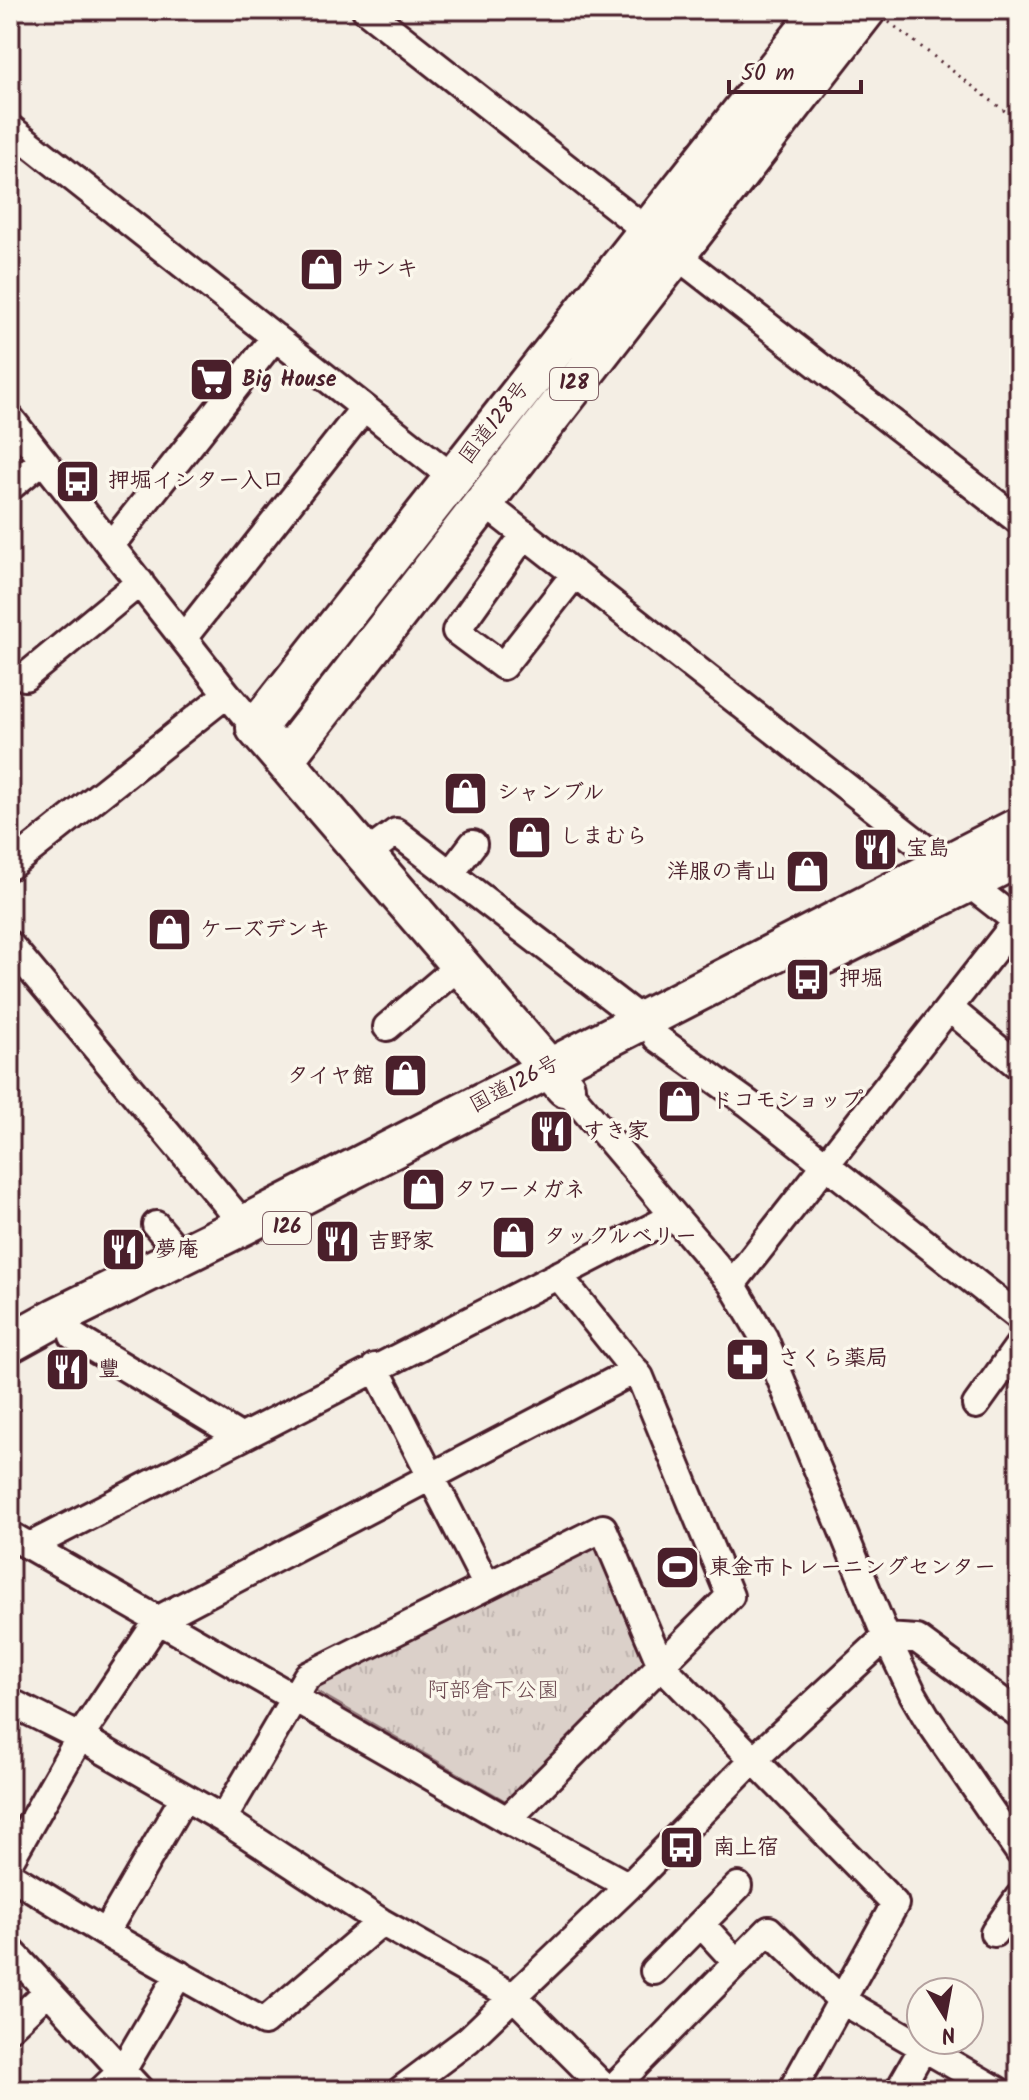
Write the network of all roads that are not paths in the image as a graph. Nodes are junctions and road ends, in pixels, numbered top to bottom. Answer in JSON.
{"nodes":[{"id":1,"x":366,"y":10,"type":"edge"},
{"id":2,"x":822,"y":10,"type":"edge"},
{"id":3,"x":876,"y":15,"type":"edge"},
{"id":4,"x":10,"y":128,"type":"edge"},
{"id":5,"x":661,"y":242,"type":"junction"},
{"id":6,"x":275,"y":337,"type":"junction"},
{"id":7,"x":364,"y":408,"type":"junction"},
{"id":8,"x":10,"y":418,"type":"edge"},
{"id":9,"x":43,"y":460,"type":"junction"},
{"id":10,"x":452,"y":477,"type":"junction"},
{"id":11,"x":10,"y":487,"type":"edge"},
{"id":12,"x":483,"y":502,"type":"junction"},
{"id":13,"x":1019,"y":521,"type":"edge"},
{"id":14,"x":525,"y":534,"type":"junction"},
{"id":15,"x":111,"y":545,"type":"junction"},
{"id":16,"x":575,"y":574,"type":"junction"},
{"id":17,"x":140,"y":582,"type":"junction"},
{"id":18,"x":184,"y":637,"type":"junction"},
{"id":19,"x":25,"y":677,"type":"dead end"},
{"id":20,"x":227,"y":694,"type":"junction"},
{"id":21,"x":256,"y":728,"type":"junction"},
{"id":22,"x":284,"y":760,"type":"junction"},
{"id":23,"x":1019,"y":827,"type":"edge"},
{"id":24,"x":473,"y":844,"type":"dead end"},
{"id":25,"x":365,"y":855,"type":"junction"},
{"id":26,"x":1019,"y":857,"type":"edge"},
{"id":27,"x":10,"y":866,"type":"edge"},
{"id":28,"x":956,"y":873,"type":"junction"},
{"id":29,"x":450,"y":874,"type":"junction"},
{"id":30,"x":1018,"y":922,"type":"edge"},
{"id":31,"x":10,"y":945,"type":"edge"},
{"id":32,"x":460,"y":965,"type":"junction"},
{"id":33,"x":949,"y":1008,"type":"junction"},
{"id":34,"x":387,"y":1027,"type":"dead end"},
{"id":35,"x":649,"y":1029,"type":"junction"},
{"id":36,"x":1019,"y":1058,"type":"edge"},
{"id":37,"x":557,"y":1077,"type":"junction"},
{"id":38,"x":825,"y":1166,"type":"junction"},
{"id":39,"x":674,"y":1216,"type":"junction"},
{"id":40,"x":156,"y":1225,"type":"dead end"},
{"id":41,"x":244,"y":1225,"type":"junction"},
{"id":42,"x":182,"y":1256,"type":"junction"},
{"id":43,"x":558,"y":1275,"type":"junction"},
{"id":44,"x":732,"y":1284,"type":"junction"},
{"id":45,"x":1019,"y":1317,"type":"edge"},
{"id":46,"x":73,"y":1336,"type":"junction"},
{"id":47,"x":10,"y":1343,"type":"edge"},
{"id":48,"x":1019,"y":1345,"type":"edge"},
{"id":49,"x":375,"y":1367,"type":"junction"},
{"id":50,"x":635,"y":1370,"type":"junction"},
{"id":51,"x":10,"y":1372,"type":"edge"},
{"id":52,"x":976,"y":1405,"type":"dead end"},
{"id":53,"x":240,"y":1437,"type":"junction"},
{"id":54,"x":429,"y":1477,"type":"junction"},
{"id":55,"x":20,"y":1541,"type":"edge"},
{"id":56,"x":487,"y":1586,"type":"junction"},
{"id":57,"x":159,"y":1619,"type":"junction"},
{"id":58,"x":886,"y":1637,"type":"junction"},
{"id":59,"x":661,"y":1665,"type":"junction"},
{"id":60,"x":295,"y":1697,"type":"junction"},
{"id":61,"x":10,"y":1702,"type":"edge"},
{"id":62,"x":1019,"y":1714,"type":"edge"},
{"id":63,"x":80,"y":1737,"type":"junction"},
{"id":64,"x":754,"y":1759,"type":"junction"},
{"id":65,"x":184,"y":1797,"type":"junction"},
{"id":66,"x":223,"y":1819,"type":"junction"},
{"id":67,"x":507,"y":1820,"type":"junction"},
{"id":68,"x":1019,"y":1852,"type":"edge"},
{"id":69,"x":10,"y":1860,"type":"edge"},
{"id":70,"x":10,"y":1875,"type":"edge"},
{"id":71,"x":629,"y":1886,"type":"junction"},
{"id":72,"x":738,"y":1886,"type":"dead end"},
{"id":73,"x":1019,"y":1897,"type":"edge"},
{"id":74,"x":381,"y":1922,"type":"junction"},
{"id":75,"x":701,"y":1924,"type":"junction"},
{"id":76,"x":105,"y":1933,"type":"junction"},
{"id":77,"x":994,"y":1933,"type":"dead end"},
{"id":78,"x":10,"y":1950,"type":"edge"},
{"id":79,"x":737,"y":1963,"type":"junction"},
{"id":80,"x":654,"y":1971,"type":"dead end"},
{"id":81,"x":179,"y":1974,"type":"junction"},
{"id":82,"x":48,"y":1991,"type":"junction"},
{"id":83,"x":514,"y":1997,"type":"junction"},
{"id":84,"x":841,"y":2000,"type":"junction"},
{"id":85,"x":10,"y":2027,"type":"edge"},
{"id":86,"x":905,"y":2037,"type":"edge"},
{"id":87,"x":918,"y":2056,"type":"edge"},
{"id":88,"x":937,"y":2056,"type":"edge"},
{"id":89,"x":131,"y":2081,"type":"edge"},
{"id":90,"x":102,"y":2090,"type":"edge"},
{"id":91,"x":401,"y":2090,"type":"edge"},
{"id":92,"x":609,"y":2090,"type":"edge"},
{"id":93,"x":792,"y":2090,"type":"edge"},
{"id":94,"x":899,"y":2090,"type":"edge"},
{"id":95,"x":997,"y":2090,"type":"edge"}],
"edges":[{"from":1,"to":5,"type":"street"},
{"from":2,"to":5,"type":"highway","name":"国道128号","number":"128"},
{"from":3,"to":5,"type":"highway","name":"国道128号","number":"128"},
{"from":4,"to":6,"type":"street"},
{"from":5,"to":10,"type":"highway","name":"国道128号","number":"128"},
{"from":5,"to":12,"type":"highway","name":"国道128号","number":"128"},
{"from":5,"to":13,"type":"street"},
{"from":6,"to":7,"type":"street"},
{"from":6,"to":15,"type":"street"},
{"from":7,"to":10,"type":"street"},
{"from":7,"to":18,"type":"street"},
{"from":8,"to":9,"type":"street"},
{"from":9,"to":11,"type":"street"},
{"from":9,"to":15,"type":"street"},
{"from":10,"to":12,"type":"highway"},
{"from":10,"to":21,"type":"highway","name":"国道128号","number":"128"},
{"from":12,"to":14,"type":"street"},
{"from":12,"to":22,"type":"highway","name":"国道128号","number":"128"},
{"from":14,"to":16,"type":"street"},
{"from":14,"to":16,"type":"street"},
{"from":15,"to":17,"type":"street"},
{"from":16,"to":28,"type":"street"},
{"from":17,"to":18,"type":"street"},
{"from":17,"to":19,"type":"street"},
{"from":18,"to":20,"type":"street"},
{"from":20,"to":21,"type":"street"},
{"from":20,"to":27,"type":"street"},
{"from":21,"to":22,"type":"highway"},
{"from":22,"to":25,"type":"highway"},
{"from":23,"to":28,"type":"highway","name":"国道126号","number":"126"},
{"from":24,"to":29,"type":"street"},
{"from":25,"to":29,"type":"street"},
{"from":25,"to":32,"type":"highway"},
{"from":26,"to":28,"type":"highway","name":"国道126号","number":"126"},
{"from":28,"to":30,"type":"street"},
{"from":28,"to":35,"type":"highway","name":"国道126号","number":"126"},
{"from":29,"to":35,"type":"street"},
{"from":30,"to":33,"type":"street"},
{"from":31,"to":41,"type":"street"},
{"from":32,"to":34,"type":"street"},
{"from":32,"to":37,"type":"highway"},
{"from":33,"to":36,"type":"street"},
{"from":33,"to":38,"type":"street"},
{"from":35,"to":37,"type":"highway","name":"国道126号","number":"126"},
{"from":35,"to":38,"type":"street"},
{"from":37,"to":39,"type":"street"},
{"from":37,"to":41,"type":"highway","name":"国道126号","number":"126"},
{"from":37,"to":46,"type":"highway","name":"国道126号","number":"126"},
{"from":38,"to":44,"type":"street"},
{"from":38,"to":45,"type":"street"},
{"from":39,"to":43,"type":"street"},
{"from":39,"to":44,"type":"street"},
{"from":40,"to":42,"type":"street"},
{"from":41,"to":42,"type":"highway","name":"国道126号","number":"126"},
{"from":42,"to":47,"type":"highway","name":"国道126号","number":"126"},
{"from":43,"to":49,"type":"street"},
{"from":43,"to":50,"type":"street"},
{"from":44,"to":58,"type":"street"},
{"from":46,"to":51,"type":"highway","name":"国道126号","number":"126"},
{"from":46,"to":53,"type":"street"},
{"from":48,"to":52,"type":"street"},
{"from":49,"to":53,"type":"street"},
{"from":49,"to":54,"type":"street"},
{"from":50,"to":54,"type":"street"},
{"from":50,"to":59,"type":"street"},
{"from":53,"to":55,"type":"street"},
{"from":54,"to":56,"type":"street"},
{"from":54,"to":57,"type":"street"},
{"from":55,"to":57,"type":"street"},
{"from":56,"to":59,"type":"street"},
{"from":56,"to":60,"type":"street"},
{"from":57,"to":60,"type":"street"},
{"from":57,"to":63,"type":"street"},
{"from":58,"to":62,"type":"street"},
{"from":58,"to":64,"type":"street"},
{"from":58,"to":68,"type":"street"},
{"from":59,"to":64,"type":"street"},
{"from":59,"to":67,"type":"street"},
{"from":60,"to":66,"type":"street"},
{"from":60,"to":67,"type":"street"},
{"from":61,"to":63,"type":"street"},
{"from":63,"to":65,"type":"street"},
{"from":63,"to":69,"type":"street"},
{"from":64,"to":71,"type":"street"},
{"from":64,"to":84,"type":"street"},
{"from":65,"to":66,"type":"street"},
{"from":65,"to":76,"type":"street"},
{"from":66,"to":74,"type":"street"},
{"from":67,"to":71,"type":"street"},
{"from":70,"to":76,"type":"street"},
{"from":71,"to":83,"type":"street"},
{"from":72,"to":75,"type":"street"},
{"from":73,"to":77,"type":"street"},
{"from":74,"to":81,"type":"street"},
{"from":74,"to":83,"type":"street"},
{"from":75,"to":79,"type":"street"},
{"from":75,"to":80,"type":"street"},
{"from":76,"to":81,"type":"street"},
{"from":78,"to":82,"type":"street"},
{"from":79,"to":84,"type":"street"},
{"from":79,"to":92,"type":"street"},
{"from":81,"to":89,"type":"street"},
{"from":82,"to":85,"type":"street"},
{"from":82,"to":89,"type":"street"},
{"from":83,"to":91,"type":"street"},
{"from":83,"to":92,"type":"street"},
{"from":84,"to":86,"type":"street"},
{"from":84,"to":93,"type":"street"},
{"from":87,"to":94,"type":"street"},
{"from":88,"to":95,"type":"street"},
{"from":89,"to":90,"type":"street"}]}
